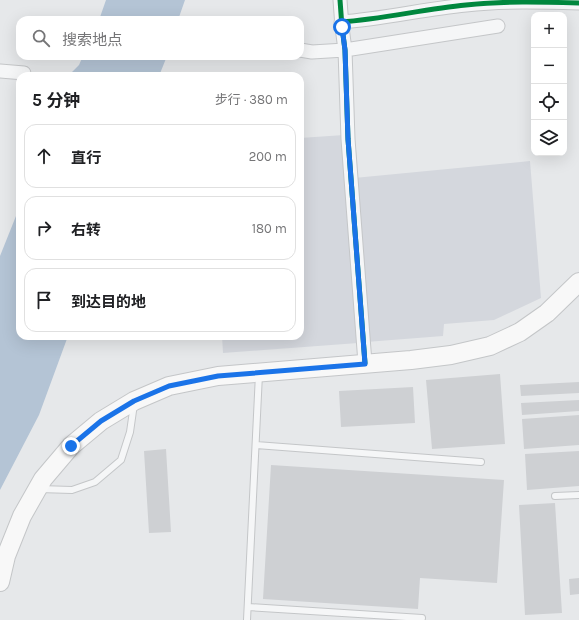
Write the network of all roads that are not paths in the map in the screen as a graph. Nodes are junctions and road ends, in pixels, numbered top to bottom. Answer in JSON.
{"nodes":[{"id":1,"x":340,"y":0,"type":"edge"},
{"id":2,"x":579,"y":3,"type":"edge"},
{"id":3,"x":341,"y":22,"type":"junction"},
{"id":4,"x":498,"y":26,"type":"dead end"},
{"id":5,"x":345,"y":50,"type":"junction"},
{"id":6,"x":304,"y":51,"type":"edge"},
{"id":7,"x":0,"y":71,"type":"edge"},
{"id":8,"x":16,"y":72,"type":"edge"},
{"id":9,"x":579,"y":282,"type":"edge"},
{"id":10,"x":365,"y":364,"type":"junction"},
{"id":11,"x":259,"y":372,"type":"junction"},
{"id":12,"x":134,"y":401,"type":"junction"},
{"id":13,"x":256,"y":445,"type":"junction"},
{"id":14,"x":480,"y":462,"type":"dead end"},
{"id":15,"x":37,"y":489,"type":"junction"},
{"id":16,"x":579,"y":494,"type":"edge"},
{"id":17,"x":555,"y":496,"type":"dead end"},
{"id":18,"x":0,"y":582,"type":"edge"},
{"id":19,"x":248,"y":607,"type":"junction"},
{"id":20,"x":422,"y":618,"type":"dead end"},
{"id":21,"x":247,"y":620,"type":"edge"}],
"edges":[{"from":1,"to":3,"type":"street"},
{"from":2,"to":3,"type":"street"},
{"from":3,"to":5,"type":"street"},
{"from":4,"to":5,"type":"street"},
{"from":5,"to":6,"type":"street"},
{"from":5,"to":10,"type":"street"},
{"from":7,"to":8,"type":"street"},
{"from":9,"to":10,"type":"main road"},
{"from":10,"to":11,"type":"main road"},
{"from":11,"to":12,"type":"main road"},
{"from":11,"to":13,"type":"lane"},
{"from":12,"to":15,"type":"main road"},
{"from":12,"to":15,"type":"lane"},
{"from":13,"to":14,"type":"lane"},
{"from":13,"to":19,"type":"lane"},
{"from":15,"to":18,"type":"main road"},
{"from":16,"to":17,"type":"lane"},
{"from":19,"to":20,"type":"lane"},
{"from":19,"to":21,"type":"lane"}]}
